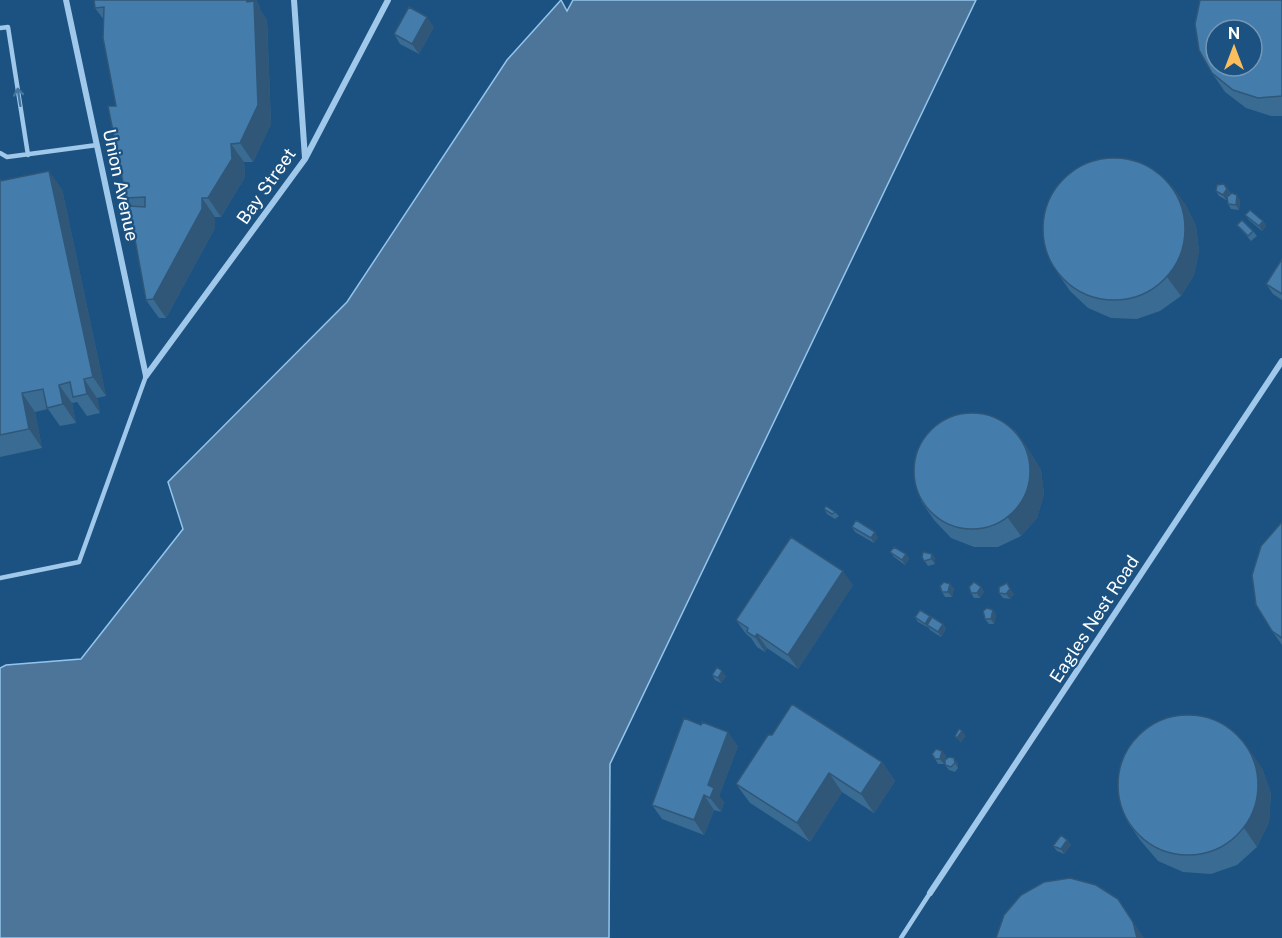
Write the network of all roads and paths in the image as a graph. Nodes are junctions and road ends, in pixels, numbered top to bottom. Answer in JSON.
{"nodes":[{"id":1,"x":66,"y":0,"type":"edge"},
{"id":2,"x":294,"y":0,"type":"edge"},
{"id":3,"x":388,"y":0,"type":"edge"},
{"id":4,"x":0,"y":28,"type":"edge"},
{"id":5,"x":97,"y":146,"type":"junction"},
{"id":6,"x":0,"y":153,"type":"edge"},
{"id":7,"x":28,"y":155,"type":"junction"},
{"id":8,"x":305,"y":159,"type":"junction"},
{"id":9,"x":1282,"y":361,"type":"edge"},
{"id":10,"x":146,"y":376,"type":"junction"},
{"id":11,"x":0,"y":578,"type":"edge"},
{"id":12,"x":930,"y":893,"type":"joint"},
{"id":13,"x":901,"y":938,"type":"edge"}],
"edges":[{"from":1,"to":5,"type":"street","name":"Union Avenue"},
{"from":2,"to":8,"type":"street"},
{"from":3,"to":8,"type":"street","name":"Bay Street"},
{"from":7,"to":4,"type":"lane","one_way":true},
{"from":5,"to":7,"type":"lane"},
{"from":5,"to":10,"type":"street","name":"Union Avenue"},
{"from":6,"to":7,"type":"lane"},
{"from":8,"to":10,"type":"street","name":"Bay Street"},
{"from":9,"to":12,"type":"street","name":"Eagles Nest Road"},
{"from":10,"to":11,"type":"lane"},
{"from":12,"to":13,"type":"lane"}]}
